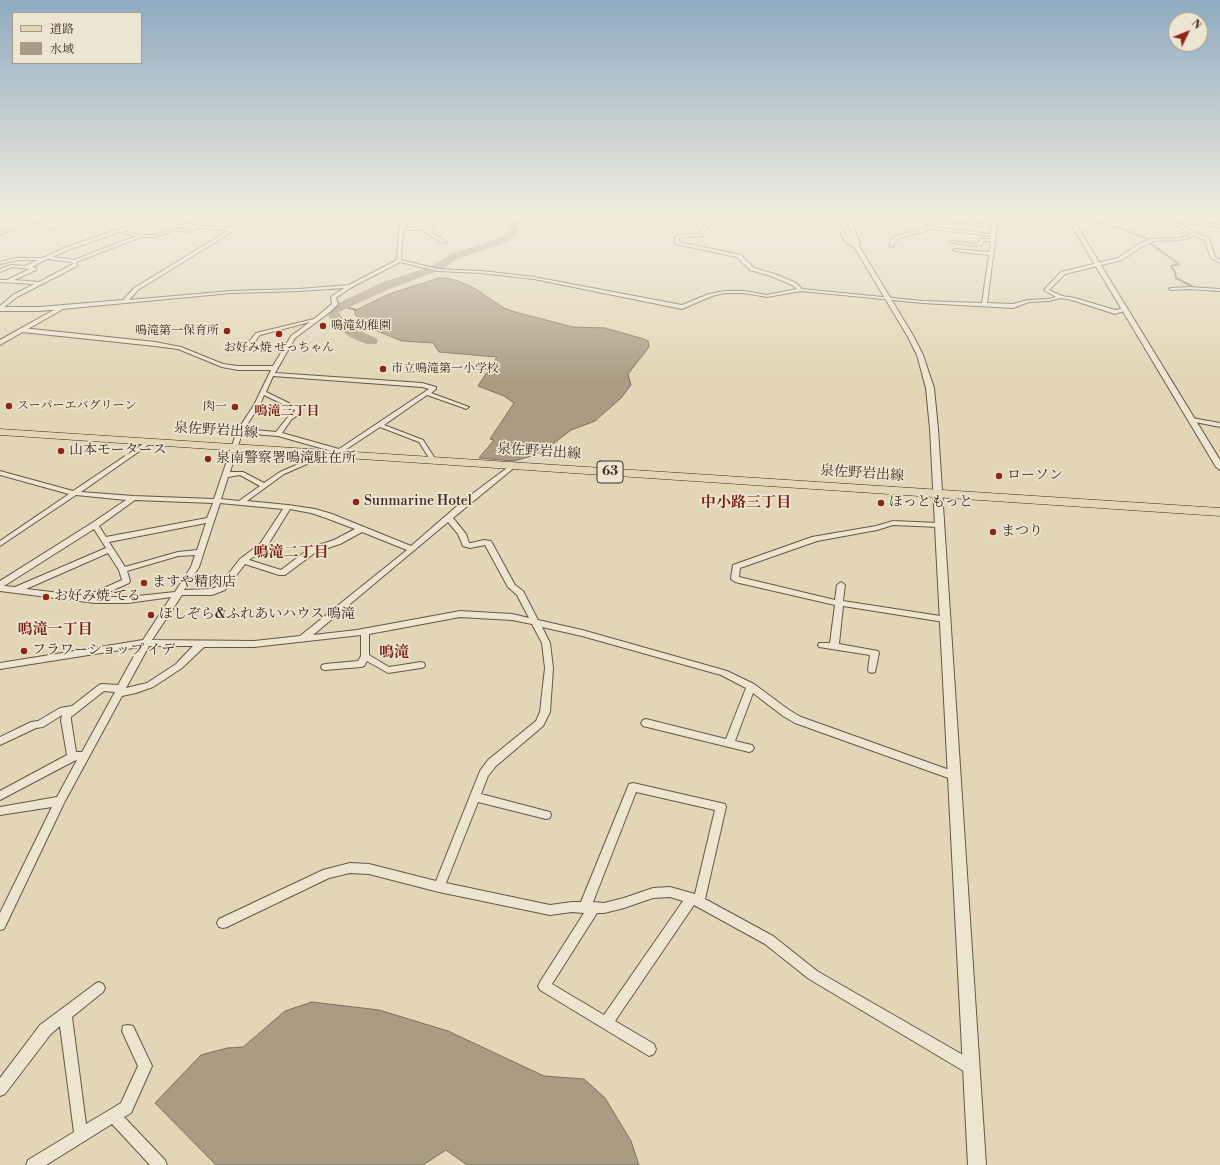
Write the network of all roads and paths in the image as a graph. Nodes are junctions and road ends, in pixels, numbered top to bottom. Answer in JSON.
{"nodes":[{"id":1,"x":28,"y":272,"type":"edge"},
{"id":2,"x":61,"y":272,"type":"edge"},
{"id":3,"x":164,"y":272,"type":"edge"},
{"id":4,"x":377,"y":272,"type":"edge"},
{"id":5,"x":485,"y":272,"type":"edge"},
{"id":6,"x":764,"y":272,"type":"edge"},
{"id":7,"x":872,"y":272,"type":"edge"},
{"id":8,"x":988,"y":272,"type":"edge"},
{"id":9,"x":1066,"y":272,"type":"edge"},
{"id":10,"x":1101,"y":272,"type":"edge"},
{"id":11,"x":0,"y":282,"type":"edge"},
{"id":12,"x":8,"y":282,"type":"junction"},
{"id":13,"x":40,"y":283,"type":"junction"},
{"id":14,"x":350,"y":286,"type":"junction"},
{"id":15,"x":1171,"y":289,"type":"dead end"},
{"id":16,"x":801,"y":290,"type":"junction"},
{"id":17,"x":1220,"y":290,"type":"edge"},
{"id":18,"x":1060,"y":297,"type":"junction"},
{"id":19,"x":888,"y":299,"type":"junction"},
{"id":20,"x":125,"y":302,"type":"junction"},
{"id":21,"x":984,"y":304,"type":"junction"},
{"id":22,"x":0,"y":308,"type":"edge"},
{"id":23,"x":61,"y":308,"type":"junction"},
{"id":24,"x":1124,"y":310,"type":"junction"},
{"id":25,"x":317,"y":318,"type":"junction"},
{"id":26,"x":22,"y":330,"type":"junction"},
{"id":27,"x":0,"y":343,"type":"edge"},
{"id":28,"x":247,"y":348,"type":"dead end"},
{"id":29,"x":274,"y":368,"type":"junction"},
{"id":30,"x":271,"y":374,"type":"junction"},
{"id":31,"x":262,"y":392,"type":"junction"},
{"id":32,"x":426,"y":393,"type":"junction"},
{"id":33,"x":466,"y":407,"type":"dead end"},
{"id":34,"x":1192,"y":420,"type":"junction"},
{"id":35,"x":379,"y":425,"type":"junction"},
{"id":36,"x":1220,"y":425,"type":"edge"},
{"id":37,"x":240,"y":431,"type":"junction"},
{"id":38,"x":0,"y":432,"type":"edge"},
{"id":39,"x":278,"y":434,"type":"junction"},
{"id":40,"x":149,"y":442,"type":"junction"},
{"id":41,"x":234,"y":447,"type":"junction"},
{"id":42,"x":338,"y":452,"type":"junction"},
{"id":43,"x":319,"y":453,"type":"junction"},
{"id":44,"x":433,"y":460,"type":"junction"},
{"id":45,"x":513,"y":466,"type":"junction"},
{"id":46,"x":1220,"y":467,"type":"edge"},
{"id":47,"x":0,"y":473,"type":"edge"},
{"id":48,"x":225,"y":475,"type":"junction"},
{"id":49,"x":265,"y":486,"type":"junction"},
{"id":50,"x":74,"y":493,"type":"junction"},
{"id":51,"x":938,"y":494,"type":"junction"},
{"id":52,"x":133,"y":498,"type":"junction"},
{"id":53,"x":218,"y":501,"type":"junction"},
{"id":54,"x":240,"y":503,"type":"junction"},
{"id":55,"x":288,"y":507,"type":"junction"},
{"id":56,"x":1220,"y":512,"type":"edge"},
{"id":57,"x":449,"y":518,"type":"junction"},
{"id":58,"x":211,"y":520,"type":"junction"},
{"id":59,"x":95,"y":525,"type":"junction"},
{"id":60,"x":939,"y":525,"type":"junction"},
{"id":61,"x":361,"y":528,"type":"junction"},
{"id":62,"x":105,"y":540,"type":"junction"},
{"id":63,"x":0,"y":544,"type":"edge"},
{"id":64,"x":110,"y":549,"type":"junction"},
{"id":65,"x":412,"y":549,"type":"junction"},
{"id":66,"x":200,"y":552,"type":"junction"},
{"id":67,"x":243,"y":561,"type":"junction"},
{"id":68,"x":123,"y":570,"type":"junction"},
{"id":69,"x":0,"y":585,"type":"edge"},
{"id":70,"x":841,"y":585,"type":"dead end"},
{"id":71,"x":0,"y":588,"type":"edge"},
{"id":72,"x":15,"y":590,"type":"junction"},
{"id":73,"x":179,"y":593,"type":"junction"},
{"id":74,"x":87,"y":599,"type":"junction"},
{"id":75,"x":838,"y":603,"type":"junction"},
{"id":76,"x":944,"y":619,"type":"junction"},
{"id":77,"x":535,"y":622,"type":"junction"},
{"id":78,"x":365,"y":631,"type":"junction"},
{"id":79,"x":301,"y":639,"type":"junction"},
{"id":80,"x":146,"y":643,"type":"junction"},
{"id":81,"x":202,"y":643,"type":"junction"},
{"id":82,"x":822,"y":645,"type":"dead end"},
{"id":83,"x":834,"y":646,"type":"junction"},
{"id":84,"x":365,"y":656,"type":"junction"},
{"id":85,"x":0,"y":666,"type":"edge"},
{"id":86,"x":421,"y":666,"type":"dead end"},
{"id":87,"x":325,"y":667,"type":"dead end"},
{"id":88,"x":872,"y":670,"type":"dead end"},
{"id":89,"x":751,"y":686,"type":"junction"},
{"id":90,"x":120,"y":691,"type":"junction"},
{"id":91,"x":75,"y":709,"type":"junction"},
{"id":92,"x":646,"y":723,"type":"dead end"},
{"id":93,"x":0,"y":741,"type":"edge"},
{"id":94,"x":729,"y":743,"type":"junction"},
{"id":95,"x":749,"y":748,"type":"dead end"},
{"id":96,"x":85,"y":754,"type":"junction"},
{"id":97,"x":72,"y":757,"type":"junction"},
{"id":98,"x":954,"y":776,"type":"junction"},
{"id":99,"x":0,"y":796,"type":"edge"},
{"id":100,"x":475,"y":797,"type":"junction"},
{"id":101,"x":60,"y":801,"type":"junction"},
{"id":102,"x":0,"y":811,"type":"edge"},
{"id":103,"x":546,"y":815,"type":"dead end"},
{"id":104,"x":440,"y":887,"type":"junction"},
{"id":105,"x":696,"y":900,"type":"junction"},
{"id":106,"x":590,"y":908,"type":"junction"},
{"id":107,"x":223,"y":923,"type":"dead end"},
{"id":108,"x":0,"y":925,"type":"edge"},
{"id":109,"x":99,"y":988,"type":"dead end"},
{"id":110,"x":65,"y":1015,"type":"junction"},
{"id":111,"x":606,"y":1023,"type":"junction"},
{"id":112,"x":128,"y":1031,"type":"dead end"},
{"id":113,"x":649,"y":1049,"type":"dead end"},
{"id":114,"x":972,"y":1068,"type":"junction"},
{"id":115,"x":0,"y":1089,"type":"edge"},
{"id":116,"x":114,"y":1116,"type":"junction"},
{"id":117,"x":81,"y":1136,"type":"junction"},
{"id":118,"x":38,"y":1164,"type":"edge"},
{"id":119,"x":160,"y":1165,"type":"edge"},
{"id":120,"x":977,"y":1165,"type":"edge"}],
"edges":[{"from":1,"to":12,"type":"street"},
{"from":2,"to":13,"type":"street"},
{"from":3,"to":20,"type":"street"},
{"from":4,"to":14,"type":"street"},
{"from":5,"to":16,"type":"street"},
{"from":6,"to":16,"type":"street"},
{"from":7,"to":19,"type":"street"},
{"from":8,"to":21,"type":"street"},
{"from":9,"to":18,"type":"street"},
{"from":10,"to":24,"type":"street"},
{"from":11,"to":12,"type":"street"},
{"from":12,"to":13,"type":"street"},
{"from":13,"to":22,"type":"street"},
{"from":14,"to":20,"type":"street"},
{"from":14,"to":25,"type":"street"},
{"from":15,"to":17,"type":"street"},
{"from":16,"to":19,"type":"street"},
{"from":18,"to":21,"type":"street"},
{"from":18,"to":24,"type":"street"},
{"from":19,"to":21,"type":"street"},
{"from":19,"to":51,"type":"street"},
{"from":20,"to":23,"type":"street"},
{"from":22,"to":23,"type":"street"},
{"from":23,"to":26,"type":"street"},
{"from":24,"to":34,"type":"street"},
{"from":25,"to":28,"type":"street"},
{"from":25,"to":29,"type":"street"},
{"from":26,"to":27,"type":"street"},
{"from":26,"to":29,"type":"street"},
{"from":29,"to":30,"type":"street"},
{"from":30,"to":31,"type":"street"},
{"from":30,"to":32,"type":"street"},
{"from":31,"to":37,"type":"street"},
{"from":31,"to":39,"type":"street"},
{"from":32,"to":33,"type":"street"},
{"from":32,"to":35,"type":"street"},
{"from":34,"to":36,"type":"street"},
{"from":34,"to":46,"type":"street"},
{"from":35,"to":42,"type":"street"},
{"from":35,"to":44,"type":"street"},
{"from":37,"to":39,"type":"street"},
{"from":37,"to":41,"type":"street"},
{"from":38,"to":40,"type":"main road","name":"泉佐野岩出線","number":"63"},
{"from":39,"to":42,"type":"street"},
{"from":40,"to":41,"type":"main road","name":"泉佐野岩出線","number":"63"},
{"from":40,"to":50,"type":"street"},
{"from":41,"to":43,"type":"main road","name":"泉佐野岩出線","number":"63"},
{"from":41,"to":48,"type":"street"},
{"from":42,"to":43,"type":"main road","name":"泉佐野岩出線","number":"63"},
{"from":42,"to":44,"type":"main road","name":"泉佐野岩出線","number":"63"},
{"from":43,"to":49,"type":"street"},
{"from":44,"to":45,"type":"main road","name":"泉佐野岩出線","number":"63"},
{"from":45,"to":51,"type":"main road","name":"泉佐野岩出線","number":"63"},
{"from":45,"to":57,"type":"street"},
{"from":47,"to":50,"type":"street"},
{"from":48,"to":49,"type":"street"},
{"from":48,"to":53,"type":"street"},
{"from":49,"to":54,"type":"street"},
{"from":50,"to":52,"type":"street"},
{"from":50,"to":63,"type":"street"},
{"from":51,"to":56,"type":"main road","name":"泉佐野岩出線","number":"63"},
{"from":51,"to":60,"type":"street"},
{"from":52,"to":53,"type":"street"},
{"from":52,"to":59,"type":"street"},
{"from":53,"to":54,"type":"street"},
{"from":53,"to":58,"type":"street"},
{"from":54,"to":55,"type":"street"},
{"from":55,"to":61,"type":"street"},
{"from":55,"to":67,"type":"street"},
{"from":57,"to":65,"type":"street"},
{"from":57,"to":77,"type":"street"},
{"from":58,"to":62,"type":"street"},
{"from":58,"to":66,"type":"street"},
{"from":59,"to":62,"type":"street"},
{"from":59,"to":69,"type":"street"},
{"from":60,"to":75,"type":"street"},
{"from":60,"to":76,"type":"street"},
{"from":61,"to":65,"type":"street"},
{"from":61,"to":67,"type":"street"},
{"from":62,"to":64,"type":"street"},
{"from":64,"to":68,"type":"street"},
{"from":64,"to":72,"type":"street"},
{"from":65,"to":79,"type":"street"},
{"from":66,"to":68,"type":"street"},
{"from":66,"to":73,"type":"street"},
{"from":67,"to":73,"type":"street"},
{"from":68,"to":74,"type":"street"},
{"from":70,"to":75,"type":"street"},
{"from":71,"to":72,"type":"street"},
{"from":72,"to":74,"type":"street"},
{"from":73,"to":74,"type":"street"},
{"from":73,"to":80,"type":"street"},
{"from":75,"to":76,"type":"street"},
{"from":75,"to":83,"type":"street"},
{"from":76,"to":98,"type":"street"},
{"from":77,"to":78,"type":"street"},
{"from":77,"to":89,"type":"street"},
{"from":77,"to":100,"type":"street"},
{"from":78,"to":79,"type":"street"},
{"from":78,"to":84,"type":"street"},
{"from":79,"to":81,"type":"street"},
{"from":80,"to":81,"type":"street"},
{"from":80,"to":85,"type":"street"},
{"from":80,"to":90,"type":"street"},
{"from":81,"to":90,"type":"street"},
{"from":82,"to":83,"type":"street"},
{"from":83,"to":88,"type":"street"},
{"from":84,"to":86,"type":"street"},
{"from":84,"to":87,"type":"street"},
{"from":89,"to":94,"type":"street"},
{"from":89,"to":98,"type":"street"},
{"from":90,"to":91,"type":"street"},
{"from":90,"to":96,"type":"street"},
{"from":91,"to":93,"type":"street"},
{"from":91,"to":97,"type":"street"},
{"from":92,"to":94,"type":"street"},
{"from":94,"to":95,"type":"street"},
{"from":96,"to":97,"type":"street"},
{"from":96,"to":101,"type":"street"},
{"from":97,"to":99,"type":"street"},
{"from":98,"to":114,"type":"street"},
{"from":100,"to":103,"type":"street"},
{"from":100,"to":104,"type":"street"},
{"from":101,"to":102,"type":"street"},
{"from":101,"to":108,"type":"street"},
{"from":104,"to":106,"type":"street"},
{"from":104,"to":107,"type":"street"},
{"from":105,"to":106,"type":"street"},
{"from":105,"to":106,"type":"street"},
{"from":105,"to":111,"type":"street"},
{"from":105,"to":114,"type":"street"},
{"from":106,"to":111,"type":"street"},
{"from":109,"to":110,"type":"street"},
{"from":110,"to":115,"type":"street"},
{"from":110,"to":117,"type":"street"},
{"from":111,"to":113,"type":"street"},
{"from":112,"to":116,"type":"street"},
{"from":114,"to":120,"type":"street"},
{"from":116,"to":117,"type":"street"},
{"from":116,"to":119,"type":"street"},
{"from":117,"to":118,"type":"street"}]}
